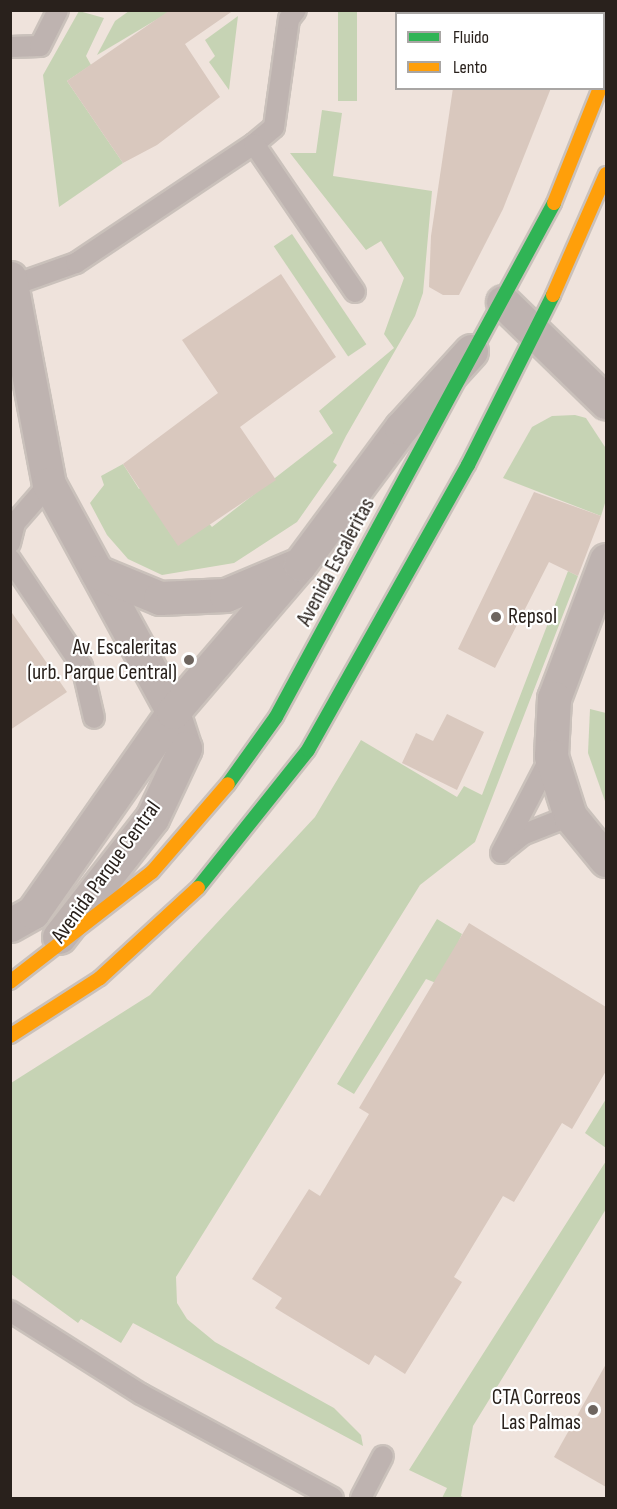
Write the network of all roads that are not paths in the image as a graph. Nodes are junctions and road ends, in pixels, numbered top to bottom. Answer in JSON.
{"nodes":[{"id":1,"x":58,"y":10,"type":"edge"},
{"id":2,"x":296,"y":10,"type":"edge"},
{"id":3,"x":10,"y":47,"type":"edge"},
{"id":4,"x":599,"y":90,"type":"edge"},
{"id":5,"x":254,"y":144,"type":"junction"},
{"id":6,"x":606,"y":174,"type":"edge"},
{"id":7,"x":10,"y":278,"type":"edge"},
{"id":8,"x":11,"y":285,"type":"edge"},
{"id":9,"x":355,"y":292,"type":"dead end"},
{"id":10,"x":503,"y":302,"type":"junction"},
{"id":11,"x":488,"y":332,"type":"junction"},
{"id":12,"x":536,"y":333,"type":"junction"},
{"id":13,"x":606,"y":402,"type":"edge"},
{"id":14,"x":49,"y":484,"type":"junction"},
{"id":15,"x":10,"y":543,"type":"edge"},
{"id":16,"x":10,"y":559,"type":"edge"},
{"id":17,"x":606,"y":560,"type":"edge"},
{"id":18,"x":300,"y":564,"type":"junction"},
{"id":19,"x":97,"y":572,"type":"junction"},
{"id":20,"x":173,"y":712,"type":"junction"},
{"id":21,"x":94,"y":718,"type":"dead end"},
{"id":22,"x":551,"y":756,"type":"junction"},
{"id":23,"x":570,"y":816,"type":"junction"},
{"id":24,"x":606,"y":860,"type":"edge"},
{"id":25,"x":10,"y":926,"type":"edge"},
{"id":26,"x":38,"y":964,"type":"junction"},
{"id":27,"x":10,"y":982,"type":"edge"},
{"id":28,"x":10,"y":1036,"type":"edge"},
{"id":29,"x":10,"y":1311,"type":"edge"},
{"id":30,"x":383,"y":1456,"type":"dead end"},
{"id":31,"x":333,"y":1498,"type":"edge"},
{"id":32,"x":361,"y":1498,"type":"edge"}],
"edges":[{"from":1,"to":3,"type":"lane"},
{"from":2,"to":5,"type":"lane"},
{"from":4,"to":10,"type":"street","name":"Avenida Escaleritas"},
{"from":5,"to":8,"type":"lane"},
{"from":5,"to":9,"type":"lane"},
{"from":6,"to":12,"type":"street"},
{"from":7,"to":8,"type":"street","name":"Avenida Parque Central"},
{"from":8,"to":14,"type":"street","name":"Avenida Parque Central"},
{"from":10,"to":11,"type":"street","name":"Avenida Escaleritas"},
{"from":10,"to":12,"type":"street"},
{"from":11,"to":18,"type":"street","name":"Avenida Parque Central"},
{"from":11,"to":26,"type":"street","name":"Avenida Escaleritas"},
{"from":12,"to":13,"type":"street"},
{"from":12,"to":28,"type":"street"},
{"from":14,"to":15,"type":"lane"},
{"from":14,"to":19,"type":"street","name":"Avenida Parque Central"},
{"from":16,"to":21,"type":"lane"},
{"from":17,"to":22,"type":"street"},
{"from":18,"to":19,"type":"street"},
{"from":18,"to":20,"type":"street","name":"Avenida Parque Central"},
{"from":19,"to":20,"type":"street","name":"Avenida Parque Central"},
{"from":20,"to":25,"type":"street","name":"Avenida Parque Central"},
{"from":20,"to":26,"type":"street","name":"Avenida Parque Central"},
{"from":22,"to":23,"type":"street"},
{"from":22,"to":23,"type":"lane"},
{"from":23,"to":24,"type":"street"},
{"from":26,"to":27,"type":"street","name":"Avenida Escaleritas"},
{"from":29,"to":31,"type":"lane"},
{"from":30,"to":32,"type":"lane"}]}
